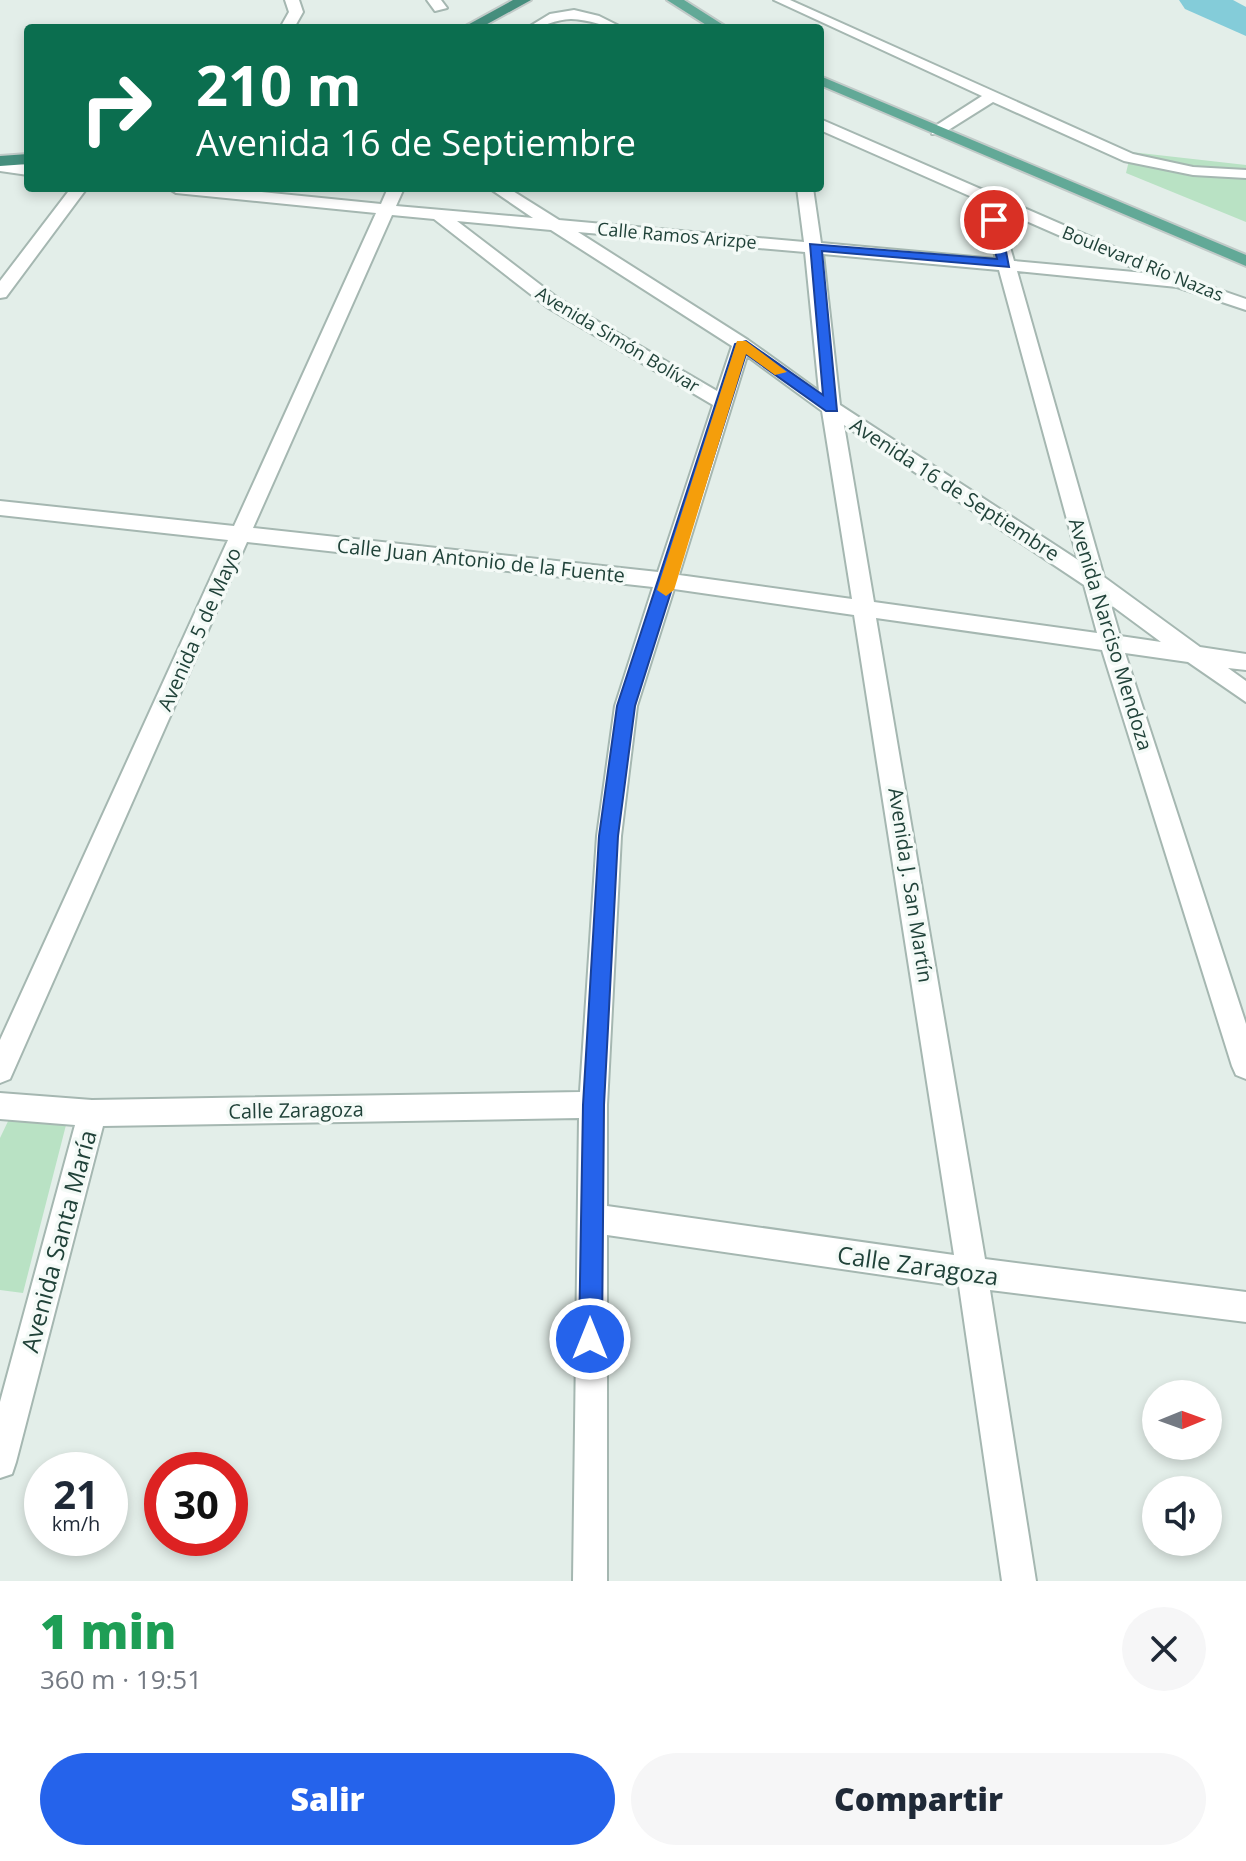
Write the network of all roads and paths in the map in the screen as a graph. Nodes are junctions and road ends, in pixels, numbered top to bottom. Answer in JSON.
{"nodes":[{"id":1,"x":292,"y":0,"type":"edge"},
{"id":2,"x":524,"y":0,"type":"edge"},
{"id":3,"x":674,"y":0,"type":"edge"},
{"id":4,"x":780,"y":0,"type":"edge"},
{"id":5,"x":289,"y":24,"type":"edge"},
{"id":6,"x":477,"y":24,"type":"edge"},
{"id":7,"x":540,"y":24,"type":"edge"},
{"id":8,"x":608,"y":24,"type":"edge"},
{"id":9,"x":714,"y":24,"type":"edge"},
{"id":10,"x":824,"y":82,"type":"edge"},
{"id":11,"x":992,"y":96,"type":"junction"},
{"id":12,"x":824,"y":126,"type":"edge"},
{"id":13,"x":937,"y":131,"type":"junction"},
{"id":14,"x":24,"y":160,"type":"edge"},
{"id":15,"x":0,"y":164,"type":"edge"},
{"id":16,"x":24,"y":169,"type":"edge"},
{"id":17,"x":1246,"y":174,"type":"edge"},
{"id":18,"x":76,"y":192,"type":"edge"},
{"id":19,"x":212,"y":192,"type":"edge"},
{"id":20,"x":394,"y":192,"type":"edge"},
{"id":21,"x":503,"y":192,"type":"edge"},
{"id":22,"x":806,"y":192,"type":"edge"},
{"id":23,"x":988,"y":198,"type":"junction"},
{"id":24,"x":384,"y":211,"type":"junction"},
{"id":25,"x":440,"y":216,"type":"junction"},
{"id":26,"x":556,"y":225,"type":"junction"},
{"id":27,"x":815,"y":247,"type":"junction"},
{"id":28,"x":1246,"y":261,"type":"edge"},
{"id":29,"x":1005,"y":264,"type":"junction"},
{"id":30,"x":1179,"y":282,"type":"junction"},
{"id":31,"x":0,"y":293,"type":"edge"},
{"id":32,"x":1242,"y":304,"type":"edge"},
{"id":33,"x":1246,"y":324,"type":"edge"},
{"id":34,"x":742,"y":344,"type":"junction"},
{"id":35,"x":722,"y":402,"type":"junction"},
{"id":36,"x":831,"y":408,"type":"junction"},
{"id":37,"x":0,"y":508,"type":"edge"},
{"id":38,"x":242,"y":533,"type":"junction"},
{"id":39,"x":669,"y":581,"type":"junction"},
{"id":40,"x":1094,"y":581,"type":"junction"},
{"id":41,"x":866,"y":607,"type":"junction"},
{"id":42,"x":1112,"y":646,"type":"junction"},
{"id":43,"x":1194,"y":656,"type":"junction"},
{"id":44,"x":1246,"y":662,"type":"edge"},
{"id":45,"x":1246,"y":693,"type":"edge"},
{"id":46,"x":1246,"y":1066,"type":"edge"},
{"id":47,"x":0,"y":1070,"type":"edge"},
{"id":48,"x":593,"y":1105,"type":"junction"},
{"id":49,"x":0,"y":1106,"type":"edge"},
{"id":50,"x":92,"y":1113,"type":"junction"},
{"id":51,"x":590,"y":1218,"type":"junction"},
{"id":52,"x":973,"y":1273,"type":"junction"},
{"id":53,"x":1246,"y":1307,"type":"edge"},
{"id":54,"x":0,"y":1462,"type":"edge"},
{"id":55,"x":590,"y":1581,"type":"edge"},
{"id":56,"x":1019,"y":1581,"type":"edge"}],
"edges":[{"from":1,"to":5,"type":"street"},
{"from":2,"to":6,"type":"highway"},
{"from":3,"to":9,"type":"main road"},
{"from":4,"to":11,"type":"lane"},
{"from":7,"to":8,"type":"street"},
{"from":10,"to":13,"type":"main road","name":"Boulevard Río Nazas"},
{"from":11,"to":13,"type":"lane"},
{"from":11,"to":17,"type":"lane"},
{"from":12,"to":23,"type":"street","name":"Boulevard Río Nazas"},
{"from":13,"to":28,"type":"main road","name":"Boulevard Río Nazas"},
{"from":14,"to":15,"type":"highway"},
{"from":15,"to":16,"type":"street"},
{"from":18,"to":31,"type":"street"},
{"from":19,"to":24,"type":"street","name":"Calle Ramos Arizpe"},
{"from":20,"to":24,"type":"street","name":"Avenida 5 de Mayo"},
{"from":21,"to":26,"type":"street","name":"Avenida 16 de Septiembre"},
{"from":22,"to":27,"type":"street","name":"Avenida J. San Martín"},
{"from":23,"to":29,"type":"street","name":"Avenida Narciso Mendoza"},
{"from":23,"to":30,"type":"street","name":"Boulevard Río Nazas"},
{"from":24,"to":25,"type":"street","name":"Calle Ramos Arizpe"},
{"from":24,"to":38,"type":"street","name":"Avenida 5 de Mayo"},
{"from":25,"to":26,"type":"street","name":"Calle Ramos Arizpe"},
{"from":25,"to":35,"type":"street","name":"Avenida Simón Bolívar"},
{"from":26,"to":27,"type":"street","name":"Calle Ramos Arizpe"},
{"from":26,"to":34,"type":"street","name":"Avenida 16 de Septiembre"},
{"from":27,"to":29,"type":"street","name":"Calle Ramos Arizpe"},
{"from":27,"to":36,"type":"street","name":"Avenida J. San Martín"},
{"from":29,"to":30,"type":"street","name":"Calle Ramos Arizpe"},
{"from":29,"to":40,"type":"street","name":"Avenida Narciso Mendoza"},
{"from":30,"to":32,"type":"street","name":"Boulevard Río Nazas"},
{"from":32,"to":33,"type":"street"},
{"from":34,"to":35,"type":"street","name":"Avenida Simón Bolívar"},
{"from":34,"to":36,"type":"street","name":"Avenida 16 de Septiembre"},
{"from":35,"to":39,"type":"street","name":"Avenida Simón Bolívar"},
{"from":36,"to":40,"type":"street","name":"Avenida 16 de Septiembre"},
{"from":36,"to":41,"type":"street","name":"Avenida J. San Martín"},
{"from":37,"to":38,"type":"street","name":"Calle Juan Antonio de la Fuente"},
{"from":38,"to":39,"type":"street","name":"Calle Juan Antonio de la Fuente"},
{"from":38,"to":47,"type":"street","name":"Avenida 5 de Mayo"},
{"from":39,"to":41,"type":"street","name":"Calle Juan Antonio de la Fuente"},
{"from":39,"to":48,"type":"street","name":"Avenida Simón Bolívar"},
{"from":40,"to":42,"type":"street","name":"Avenida Narciso Mendoza"},
{"from":40,"to":43,"type":"street","name":"Avenida 16 de Septiembre"},
{"from":41,"to":42,"type":"street","name":"Calle Juan Antonio de la Fuente"},
{"from":41,"to":52,"type":"street","name":"Avenida J. San Martín"},
{"from":42,"to":43,"type":"street","name":"Calle Juan Antonio de la Fuente"},
{"from":42,"to":46,"type":"street","name":"Avenida Narciso Mendoza"},
{"from":43,"to":44,"type":"street","name":"Calle Juan Antonio de la Fuente"},
{"from":43,"to":45,"type":"street","name":"Avenida 16 de Septiembre"},
{"from":48,"to":50,"type":"street","name":"Calle Zaragoza"},
{"from":48,"to":51,"type":"street","name":"Avenida Simón Bolívar"},
{"from":49,"to":50,"type":"street","name":"Calle Zaragoza"},
{"from":50,"to":54,"type":"street","name":"Avenida Santa María"},
{"from":51,"to":52,"type":"street","name":"Calle Zaragoza"},
{"from":51,"to":55,"type":"street","name":"Avenida Simón Bolívar"},
{"from":52,"to":53,"type":"street","name":"Calle Zaragoza"},
{"from":52,"to":56,"type":"street","name":"Avenida J. San Martín"}]}
